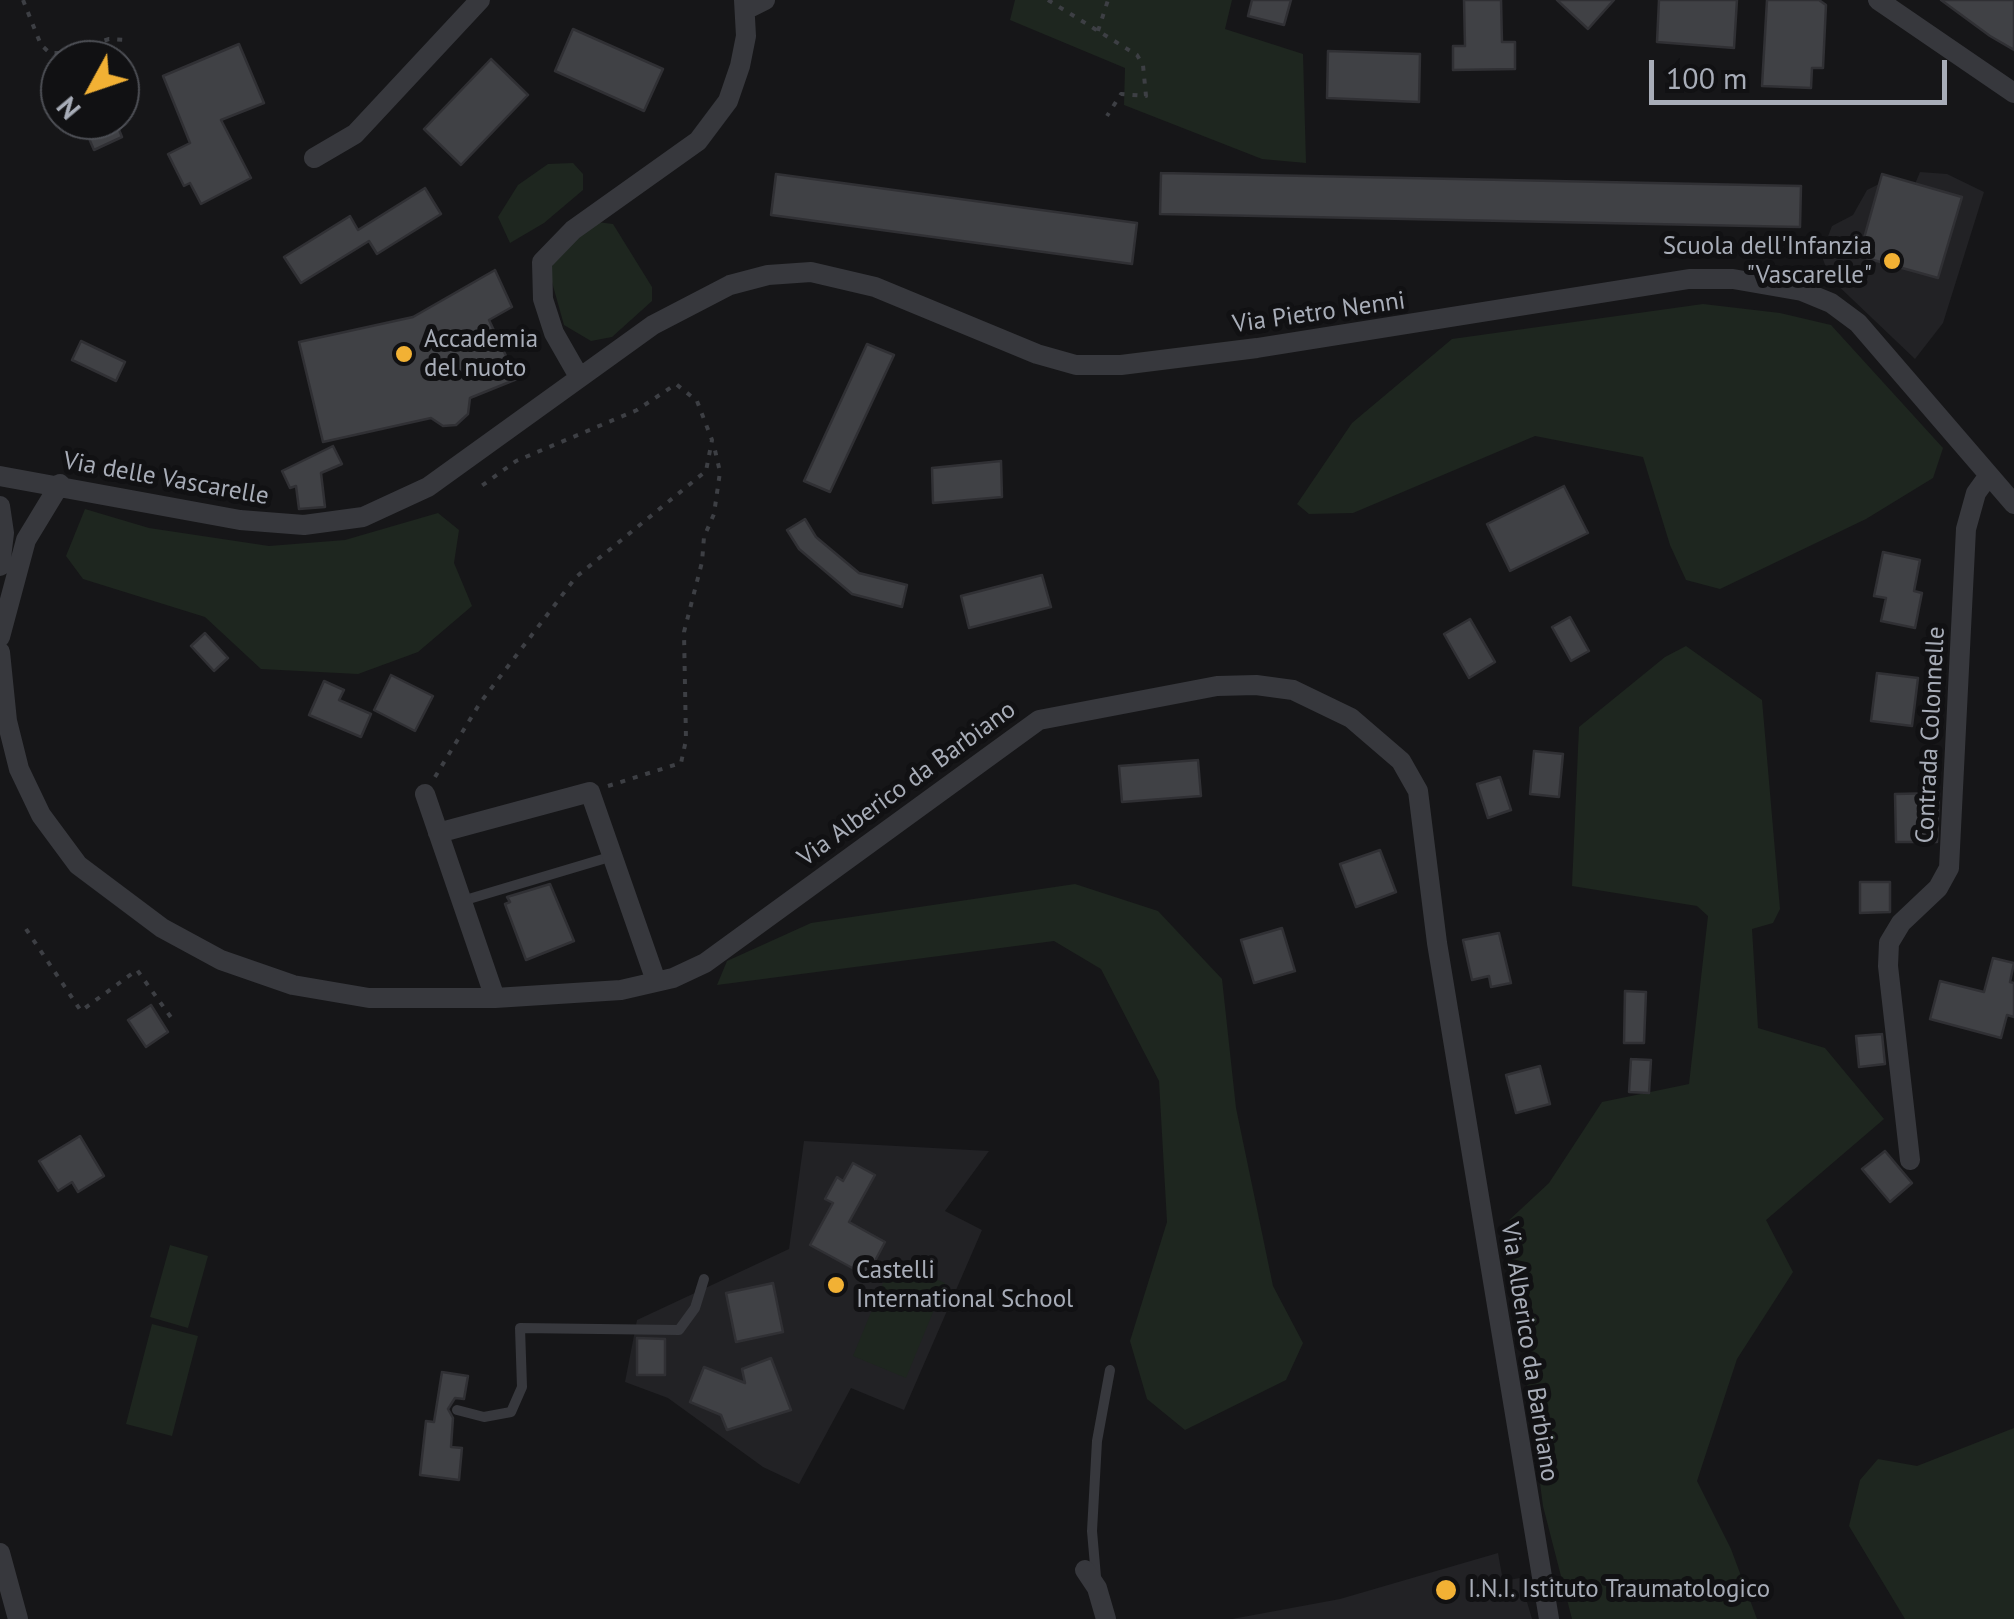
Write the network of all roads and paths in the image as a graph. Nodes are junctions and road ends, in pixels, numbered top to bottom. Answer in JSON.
{"nodes":[{"id":1,"x":23,"y":0,"type":"edge"},
{"id":2,"x":480,"y":0,"type":"edge"},
{"id":3,"x":1048,"y":0,"type":"edge"},
{"id":4,"x":1108,"y":0,"type":"edge"},
{"id":5,"x":1878,"y":0,"type":"edge"},
{"id":6,"x":752,"y":3,"type":"edge"},
{"id":7,"x":1098,"y":31,"type":"junction"},
{"id":8,"x":106,"y":40,"type":"edge"},
{"id":9,"x":126,"y":40,"type":"dead end"},
{"id":10,"x":40,"y":42,"type":"edge"},
{"id":11,"x":2014,"y":93,"type":"edge"},
{"id":12,"x":1108,"y":116,"type":"dead end"},
{"id":13,"x":314,"y":158,"type":"dead end"},
{"id":14,"x":578,"y":375,"type":"junction"},
{"id":15,"x":712,"y":440,"type":"junction"},
{"id":16,"x":0,"y":476,"type":"edge"},
{"id":17,"x":1990,"y":476,"type":"junction"},
{"id":18,"x":60,"y":484,"type":"junction"},
{"id":19,"x":476,"y":490,"type":"dead end"},
{"id":20,"x":2014,"y":504,"type":"edge"},
{"id":21,"x":0,"y":506,"type":"edge"},
{"id":22,"x":0,"y":566,"type":"edge"},
{"id":23,"x":0,"y":637,"type":"edge"},
{"id":24,"x":0,"y":652,"type":"edge"},
{"id":25,"x":590,"y":792,"type":"junction"},
{"id":26,"x":425,"y":794,"type":"joint"},
{"id":27,"x":438,"y":832,"type":"junction"},
{"id":28,"x":613,"y":856,"type":"junction"},
{"id":29,"x":462,"y":901,"type":"junction"},
{"id":30,"x":26,"y":929,"type":"dead end"},
{"id":31,"x":656,"y":981,"type":"junction"},
{"id":32,"x":495,"y":998,"type":"junction"},
{"id":33,"x":175,"y":1023,"type":"dead end"},
{"id":34,"x":1910,"y":1160,"type":"dead end"},
{"id":35,"x":704,"y":1279,"type":"dead end"},
{"id":36,"x":1110,"y":1370,"type":"dead end"},
{"id":37,"x":457,"y":1410,"type":"dead end"},
{"id":38,"x":0,"y":1553,"type":"edge"},
{"id":39,"x":1091,"y":1579,"type":"joint"},
{"id":40,"x":18,"y":1619,"type":"edge"},
{"id":41,"x":1106,"y":1619,"type":"edge"},
{"id":42,"x":1550,"y":1619,"type":"edge"}],
"edges":[{"from":1,"to":10,"type":"path"},
{"from":2,"to":13,"type":"street"},
{"from":3,"to":7,"type":"path"},
{"from":4,"to":7,"type":"path"},
{"from":5,"to":11,"type":"street"},
{"from":6,"to":14,"type":"street"},
{"from":7,"to":12,"type":"path"},
{"from":8,"to":9,"type":"path"},
{"from":14,"to":17,"type":"street","name":"Via Pietro Nenni"},
{"from":14,"to":18,"type":"street","name":"Via delle Vascarelle"},
{"from":15,"to":19,"type":"path"},
{"from":15,"to":25,"type":"path"},
{"from":15,"to":26,"type":"path"},
{"from":16,"to":18,"type":"street","name":"Via delle Vascarelle"},
{"from":17,"to":20,"type":"street","name":"Via Pietro Nenni"},
{"from":17,"to":34,"type":"street","name":"Contrada Colonnelle"},
{"from":18,"to":23,"type":"street"},
{"from":21,"to":22,"type":"street"},
{"from":24,"to":32,"type":"street","name":"Via Alberico da Barbiano"},
{"from":25,"to":27,"type":"street"},
{"from":25,"to":28,"type":"street"},
{"from":26,"to":27,"type":"street"},
{"from":27,"to":29,"type":"street"},
{"from":28,"to":29,"type":"lane"},
{"from":28,"to":31,"type":"street"},
{"from":29,"to":32,"type":"street"},
{"from":30,"to":33,"type":"path"},
{"from":31,"to":32,"type":"street","name":"Via Alberico da Barbiano"},
{"from":31,"to":42,"type":"street","name":"Via Alberico da Barbiano"},
{"from":35,"to":37,"type":"lane"},
{"from":36,"to":39,"type":"lane"},
{"from":38,"to":40,"type":"street"},
{"from":39,"to":41,"type":"street"}]}
